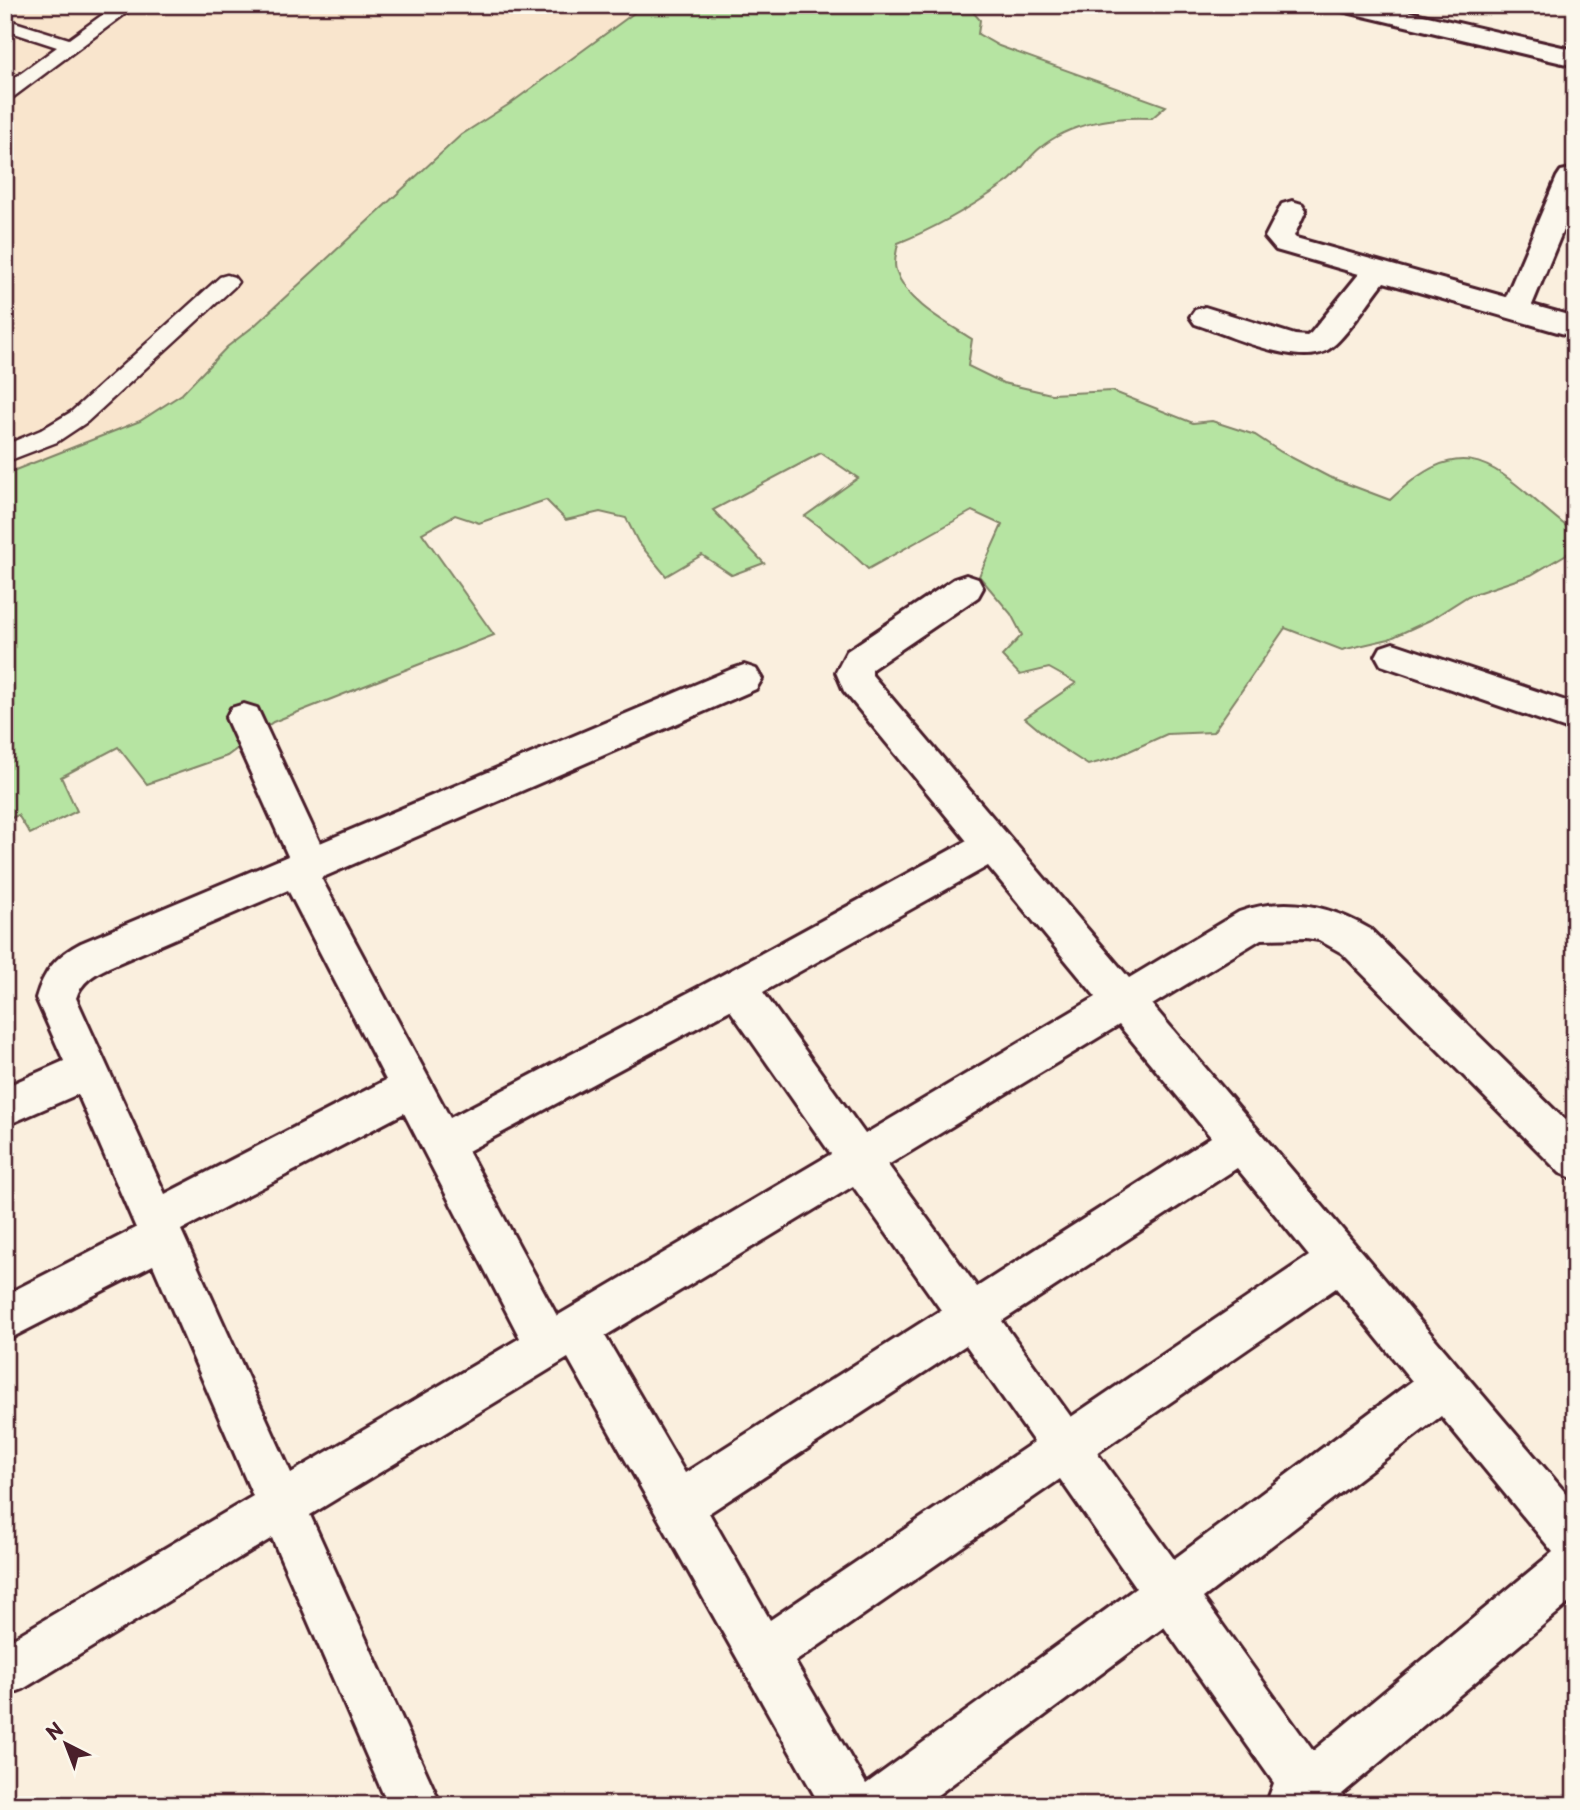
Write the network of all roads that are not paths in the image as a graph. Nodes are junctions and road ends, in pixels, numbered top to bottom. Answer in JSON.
{"nodes":[{"id":1,"x":128,"y":5,"type":"edge"},
{"id":2,"x":1347,"y":5,"type":"edge"},
{"id":3,"x":5,"y":24,"type":"edge"},
{"id":4,"x":72,"y":46,"type":"junction"},
{"id":5,"x":1575,"y":58,"type":"edge"},
{"id":6,"x":5,"y":94,"type":"edge"},
{"id":7,"x":1572,"y":177,"type":"dead end"},
{"id":8,"x":1292,"y":210,"type":"dead end"},
{"id":9,"x":1377,"y":271,"type":"junction"},
{"id":10,"x":227,"y":282,"type":"dead end"},
{"id":11,"x":1515,"y":310,"type":"junction"},
{"id":12,"x":1205,"y":317,"type":"dead end"},
{"id":13,"x":1575,"y":327,"type":"edge"},
{"id":14,"x":5,"y":454,"type":"edge"},
{"id":15,"x":966,"y":588,"type":"dead end"},
{"id":16,"x":1393,"y":656,"type":"dead end"},
{"id":17,"x":744,"y":679,"type":"dead end"},
{"id":18,"x":244,"y":718,"type":"dead end"},
{"id":19,"x":1575,"y":718,"type":"edge"},
{"id":20,"x":993,"y":845,"type":"junction"},
{"id":21,"x":304,"y":867,"type":"junction"},
{"id":22,"x":736,"y":987,"type":"junction"},
{"id":23,"x":1124,"y":1002,"type":"junction"},
{"id":24,"x":88,"y":1070,"type":"junction"},
{"id":25,"x":412,"y":1088,"type":"junction"},
{"id":26,"x":5,"y":1107,"type":"edge"},
{"id":27,"x":1240,"y":1142,"type":"junction"},
{"id":28,"x":441,"y":1144,"type":"junction"},
{"id":29,"x":1575,"y":1159,"type":"edge"},
{"id":30,"x":859,"y":1160,"type":"junction"},
{"id":31,"x":159,"y":1229,"type":"junction"},
{"id":32,"x":1340,"y":1260,"type":"junction"},
{"id":33,"x":970,"y":1315,"type":"junction"},
{"id":34,"x":5,"y":1319,"type":"edge"},
{"id":35,"x":562,"y":1338,"type":"junction"},
{"id":36,"x":1444,"y":1385,"type":"junction"},
{"id":37,"x":1065,"y":1447,"type":"junction"},
{"id":38,"x":282,"y":1506,"type":"junction"},
{"id":39,"x":677,"y":1506,"type":"junction"},
{"id":40,"x":1575,"y":1541,"type":"edge"},
{"id":41,"x":1575,"y":1566,"type":"edge"},
{"id":42,"x":1170,"y":1593,"type":"junction"},
{"id":43,"x":763,"y":1654,"type":"junction"},
{"id":44,"x":5,"y":1671,"type":"edge"},
{"id":45,"x":1307,"y":1799,"type":"edge"},
{"id":46,"x":415,"y":1805,"type":"edge"},
{"id":47,"x":849,"y":1805,"type":"edge"},
{"id":48,"x":880,"y":1805,"type":"edge"}],
"edges":[{"from":1,"to":4,"type":"lane"},
{"from":2,"to":5,"type":"street"},
{"from":3,"to":4,"type":"lane"},
{"from":4,"to":6,"type":"lane"},
{"from":7,"to":11,"type":"street"},
{"from":8,"to":9,"type":"street"},
{"from":9,"to":11,"type":"street"},
{"from":9,"to":12,"type":"street"},
{"from":10,"to":14,"type":"lane"},
{"from":11,"to":13,"type":"street"},
{"from":15,"to":20,"type":"street"},
{"from":16,"to":19,"type":"street"},
{"from":17,"to":21,"type":"street"},
{"from":18,"to":21,"type":"street"},
{"from":20,"to":22,"type":"street"},
{"from":20,"to":23,"type":"street"},
{"from":21,"to":24,"type":"street"},
{"from":21,"to":25,"type":"street"},
{"from":22,"to":28,"type":"street"},
{"from":22,"to":30,"type":"street"},
{"from":23,"to":27,"type":"street"},
{"from":23,"to":29,"type":"street"},
{"from":23,"to":30,"type":"street"},
{"from":24,"to":26,"type":"street"},
{"from":24,"to":31,"type":"street"},
{"from":25,"to":28,"type":"street"},
{"from":25,"to":31,"type":"street"},
{"from":27,"to":32,"type":"street"},
{"from":27,"to":33,"type":"street"},
{"from":28,"to":35,"type":"street"},
{"from":30,"to":33,"type":"street"},
{"from":30,"to":35,"type":"street"},
{"from":31,"to":34,"type":"street"},
{"from":31,"to":38,"type":"street"},
{"from":32,"to":36,"type":"street"},
{"from":32,"to":37,"type":"street"},
{"from":33,"to":37,"type":"street"},
{"from":33,"to":39,"type":"street"},
{"from":35,"to":38,"type":"street"},
{"from":35,"to":39,"type":"street"},
{"from":36,"to":40,"type":"street"},
{"from":36,"to":42,"type":"street"},
{"from":37,"to":42,"type":"street"},
{"from":37,"to":43,"type":"street"},
{"from":38,"to":44,"type":"street"},
{"from":38,"to":46,"type":"street"},
{"from":39,"to":43,"type":"street"},
{"from":41,"to":45,"type":"street"},
{"from":42,"to":45,"type":"street"},
{"from":42,"to":48,"type":"street"},
{"from":43,"to":47,"type":"street"}]}
